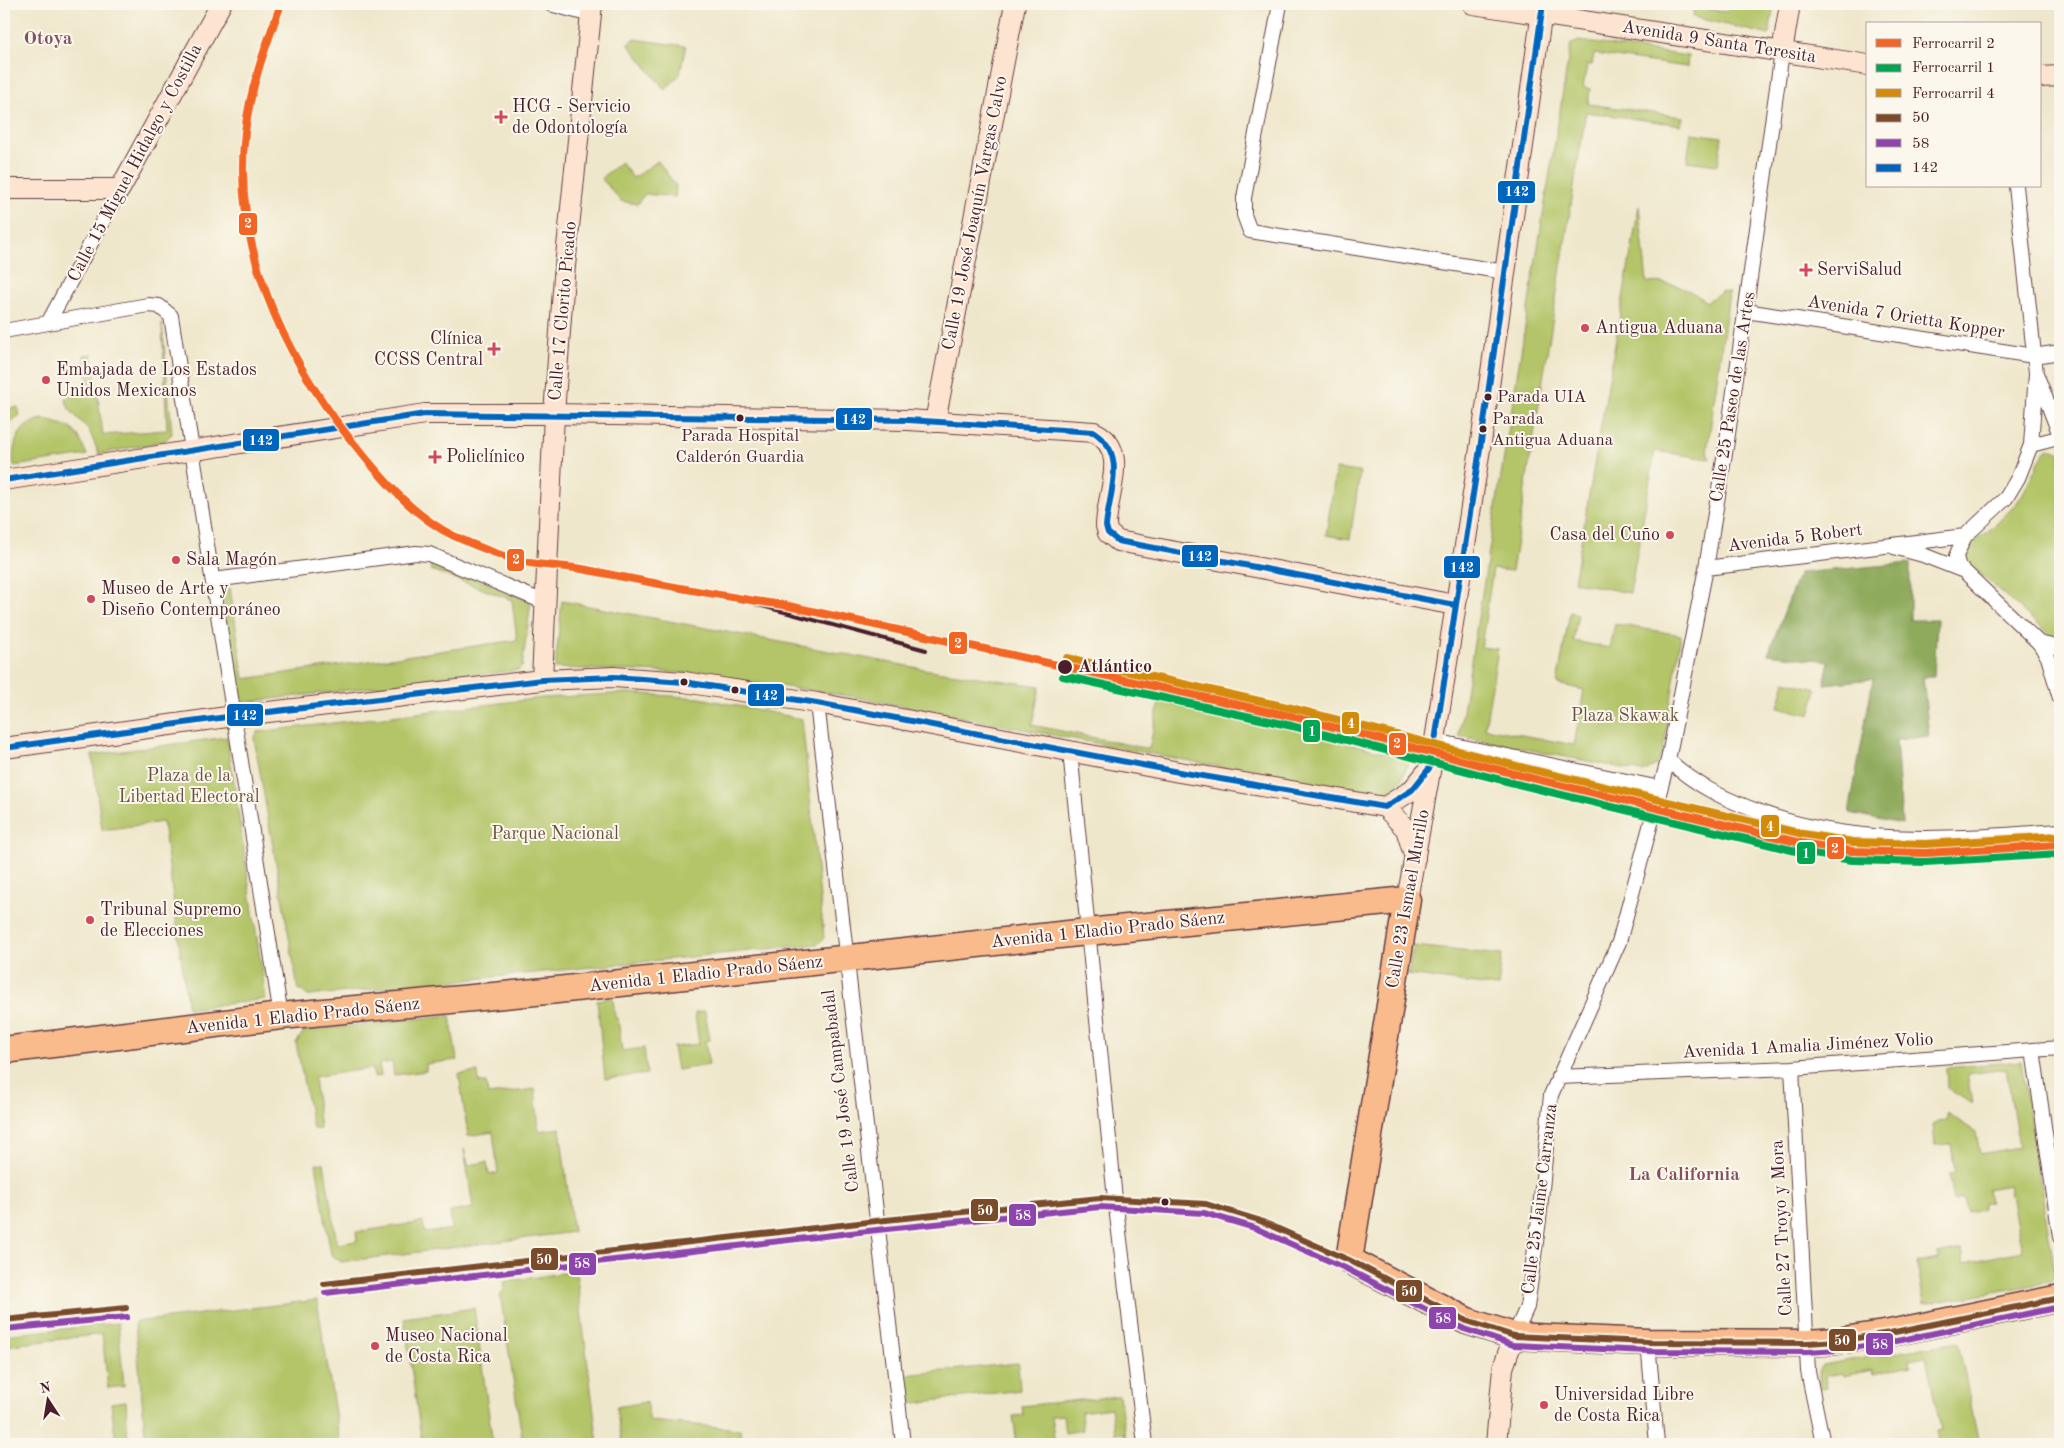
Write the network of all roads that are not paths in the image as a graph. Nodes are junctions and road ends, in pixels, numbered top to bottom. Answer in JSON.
{"nodes":[{"id":1,"x":221,"y":4,"type":"edge"},
{"id":2,"x":550,"y":4,"type":"edge"},
{"id":3,"x":1015,"y":4,"type":"edge"},
{"id":4,"x":1280,"y":4,"type":"edge"},
{"id":5,"x":1473,"y":4,"type":"edge"},
{"id":6,"x":1790,"y":4,"type":"edge"},
{"id":7,"x":1542,"y":9,"type":"edge"},
{"id":8,"x":592,"y":10,"type":"edge"},
{"id":9,"x":1782,"y":52,"type":"junction"},
{"id":10,"x":1866,"y":65,"type":"edge"},
{"id":11,"x":2060,"y":76,"type":"edge"},
{"id":12,"x":2042,"y":77,"type":"edge"},
{"id":13,"x":2016,"y":188,"type":"edge"},
{"id":14,"x":4,"y":189,"type":"edge"},
{"id":15,"x":120,"y":189,"type":"junction"},
{"id":16,"x":1505,"y":272,"type":"junction"},
{"id":17,"x":1746,"y":311,"type":"junction"},
{"id":18,"x":48,"y":323,"type":"junction"},
{"id":19,"x":4,"y":331,"type":"edge"},
{"id":20,"x":2060,"y":352,"type":"edge"},
{"id":21,"x":2034,"y":356,"type":"junction"},
{"id":22,"x":2036,"y":373,"type":"junction"},
{"id":23,"x":554,"y":414,"type":"junction"},
{"id":24,"x":935,"y":422,"type":"junction"},
{"id":25,"x":2060,"y":434,"type":"edge"},
{"id":26,"x":2060,"y":440,"type":"edge"},
{"id":27,"x":2031,"y":445,"type":"junction"},
{"id":28,"x":190,"y":450,"type":"junction"},
{"id":29,"x":4,"y":480,"type":"edge"},
{"id":30,"x":1965,"y":536,"type":"junction"},
{"id":31,"x":1888,"y":546,"type":"junction"},
{"id":32,"x":1706,"y":568,"type":"junction"},
{"id":33,"x":1959,"y":569,"type":"junction"},
{"id":34,"x":214,"y":580,"type":"junction"},
{"id":35,"x":544,"y":602,"type":"junction"},
{"id":36,"x":1455,"y":605,"type":"junction"},
{"id":37,"x":2039,"y":643,"type":"junction"},
{"id":38,"x":2060,"y":648,"type":"edge"},
{"id":39,"x":542,"y":680,"type":"junction"},
{"id":40,"x":2060,"y":698,"type":"edge"},
{"id":41,"x":816,"y":703,"type":"junction"},
{"id":42,"x":234,"y":716,"type":"junction"},
{"id":43,"x":1435,"y":741,"type":"junction"},
{"id":44,"x":4,"y":748,"type":"edge"},
{"id":45,"x":1070,"y":751,"type":"junction"},
{"id":46,"x":1668,"y":760,"type":"junction"},
{"id":47,"x":1431,"y":766,"type":"junction"},
{"id":48,"x":1660,"y":788,"type":"junction"},
{"id":49,"x":1385,"y":807,"type":"junction"},
{"id":50,"x":2060,"y":831,"type":"edge"},
{"id":51,"x":1415,"y":858,"type":"junction"},
{"id":52,"x":1408,"y":900,"type":"junction"},
{"id":53,"x":1088,"y":932,"type":"junction"},
{"id":54,"x":845,"y":959,"type":"junction"},
{"id":55,"x":281,"y":1016,"type":"junction"},
{"id":56,"x":2060,"y":1048,"type":"edge"},
{"id":57,"x":4,"y":1050,"type":"edge"},
{"id":58,"x":2033,"y":1050,"type":"junction"},
{"id":59,"x":1792,"y":1068,"type":"junction"},
{"id":60,"x":1558,"y":1077,"type":"junction"},
{"id":61,"x":2060,"y":1237,"type":"edge"},
{"id":62,"x":2060,"y":1298,"type":"edge"},
{"id":63,"x":1514,"y":1336,"type":"junction"},
{"id":64,"x":1648,"y":1342,"type":"junction"},
{"id":65,"x":1806,"y":1343,"type":"junction"},
{"id":66,"x":902,"y":1444,"type":"edge"},
{"id":67,"x":1145,"y":1444,"type":"edge"},
{"id":68,"x":1496,"y":1444,"type":"edge"},
{"id":69,"x":1657,"y":1444,"type":"edge"},
{"id":70,"x":1823,"y":1444,"type":"edge"}],
"edges":[{"from":1,"to":15,"type":"street","name":"Calle 15 Miguel Hidalgo y Costilla"},
{"from":2,"to":8,"type":"street"},
{"from":3,"to":24,"type":"street","name":"Calle 19 José Joaquín Vargas Calvo"},
{"from":4,"to":16,"type":"street"},
{"from":5,"to":7,"type":"street","name":"Avenida 9 Santa Teresita"},
{"from":6,"to":9,"type":"street","name":"Calle 25 Paseo de las Artes"},
{"from":7,"to":9,"type":"street","name":"Avenida 9 Santa Teresita"},
{"from":7,"to":16,"type":"street","name":"Calle 23 Ismael Murillo"},
{"from":8,"to":23,"type":"street","name":"Calle 17 Clorito Picado"},
{"from":9,"to":10,"type":"street","name":"Avenida 9 Santa Teresita"},
{"from":9,"to":17,"type":"street","name":"Calle 25 Paseo de las Artes"},
{"from":11,"to":12,"type":"street"},
{"from":13,"to":21,"type":"street"},
{"from":14,"to":15,"type":"street"},
{"from":15,"to":18,"type":"street","name":"Calle 15 Miguel Hidalgo y Costilla"},
{"from":16,"to":36,"type":"street","name":"Calle 23 Ismael Murillo"},
{"from":17,"to":21,"type":"street","name":"Avenida 7 Orietta Kopper"},
{"from":17,"to":32,"type":"street","name":"Calle 25 Paseo de las Artes"},
{"from":18,"to":19,"type":"street"},
{"from":18,"to":28,"type":"street"},
{"from":20,"to":21,"type":"street","name":"Avenida 7 Orietta Kopper"},
{"from":21,"to":22,"type":"street"},
{"from":22,"to":25,"type":"street"},
{"from":22,"to":27,"type":"street"},
{"from":23,"to":24,"type":"street"},
{"from":23,"to":28,"type":"street"},
{"from":23,"to":35,"type":"street","name":"Calle 17 Clorito Picado"},
{"from":24,"to":36,"type":"street"},
{"from":26,"to":27,"type":"street"},
{"from":27,"to":30,"type":"street"},
{"from":28,"to":29,"type":"street"},
{"from":28,"to":34,"type":"street"},
{"from":30,"to":31,"type":"street","name":"Avenida 5 Robert"},
{"from":30,"to":33,"type":"street"},
{"from":31,"to":32,"type":"street","name":"Avenida 5 Robert"},
{"from":31,"to":33,"type":"street","name":"Avenida 5 Robert"},
{"from":32,"to":46,"type":"street","name":"Calle 25 Paseo de las Artes"},
{"from":33,"to":37,"type":"street","name":"Avenida 5 Robert"},
{"from":34,"to":35,"type":"street"},
{"from":34,"to":42,"type":"street"},
{"from":35,"to":39,"type":"street","name":"Calle 17 Clorito Picado"},
{"from":36,"to":43,"type":"street","name":"Calle 23 Ismael Murillo"},
{"from":37,"to":38,"type":"street","name":"Avenida 5 Robert"},
{"from":37,"to":40,"type":"street","name":"Avenida 5 Robert"},
{"from":39,"to":41,"type":"street"},
{"from":39,"to":42,"type":"street"},
{"from":41,"to":45,"type":"street"},
{"from":41,"to":54,"type":"street","name":"Calle 19 José Campabadal"},
{"from":42,"to":44,"type":"street"},
{"from":42,"to":55,"type":"street"},
{"from":43,"to":47,"type":"street","name":"Calle 23 Ismael Murillo"},
{"from":43,"to":48,"type":"street"},
{"from":45,"to":49,"type":"street"},
{"from":45,"to":53,"type":"street"},
{"from":46,"to":48,"type":"street","name":"Calle 25 Paseo de las Artes"},
{"from":46,"to":50,"type":"street"},
{"from":47,"to":49,"type":"street"},
{"from":47,"to":51,"type":"street","name":"Calle 23 Ismael Murillo"},
{"from":48,"to":60,"type":"street","name":"Calle 25 Jaime Carranza"},
{"from":49,"to":51,"type":"street"},
{"from":51,"to":52,"type":"street","name":"Calle 23 Ismael Murillo"},
{"from":52,"to":53,"type":"highway","name":"Avenida 1 Eladio Prado Sáenz"},
{"from":52,"to":63,"type":"highway","name":"Calle 23 Ismael Murillo"},
{"from":53,"to":54,"type":"highway","name":"Avenida 1 Eladio Prado Sáenz"},
{"from":53,"to":67,"type":"street"},
{"from":54,"to":55,"type":"highway","name":"Avenida 1 Eladio Prado Sáenz"},
{"from":54,"to":66,"type":"street","name":"Calle 19 José Campabadal"},
{"from":55,"to":57,"type":"highway","name":"Avenida 1 Eladio Prado Sáenz"},
{"from":56,"to":58,"type":"street","name":"Avenida 1 Amalia Jiménez Volio"},
{"from":58,"to":59,"type":"street","name":"Avenida 1 Amalia Jiménez Volio"},
{"from":58,"to":61,"type":"street"},
{"from":59,"to":60,"type":"street","name":"Avenida 1 Amalia Jiménez Volio"},
{"from":59,"to":65,"type":"street","name":"Calle 27 Troyo y Mora"},
{"from":60,"to":63,"type":"street","name":"Calle 25 Jaime Carranza"},
{"from":62,"to":65,"type":"highway"},
{"from":63,"to":64,"type":"highway"},
{"from":63,"to":68,"type":"street","name":"Calle 25 Jaime Carranza"},
{"from":64,"to":65,"type":"highway"},
{"from":64,"to":69,"type":"street"},
{"from":65,"to":70,"type":"street","name":"Calle 27 Troyo y Mora"}]}
